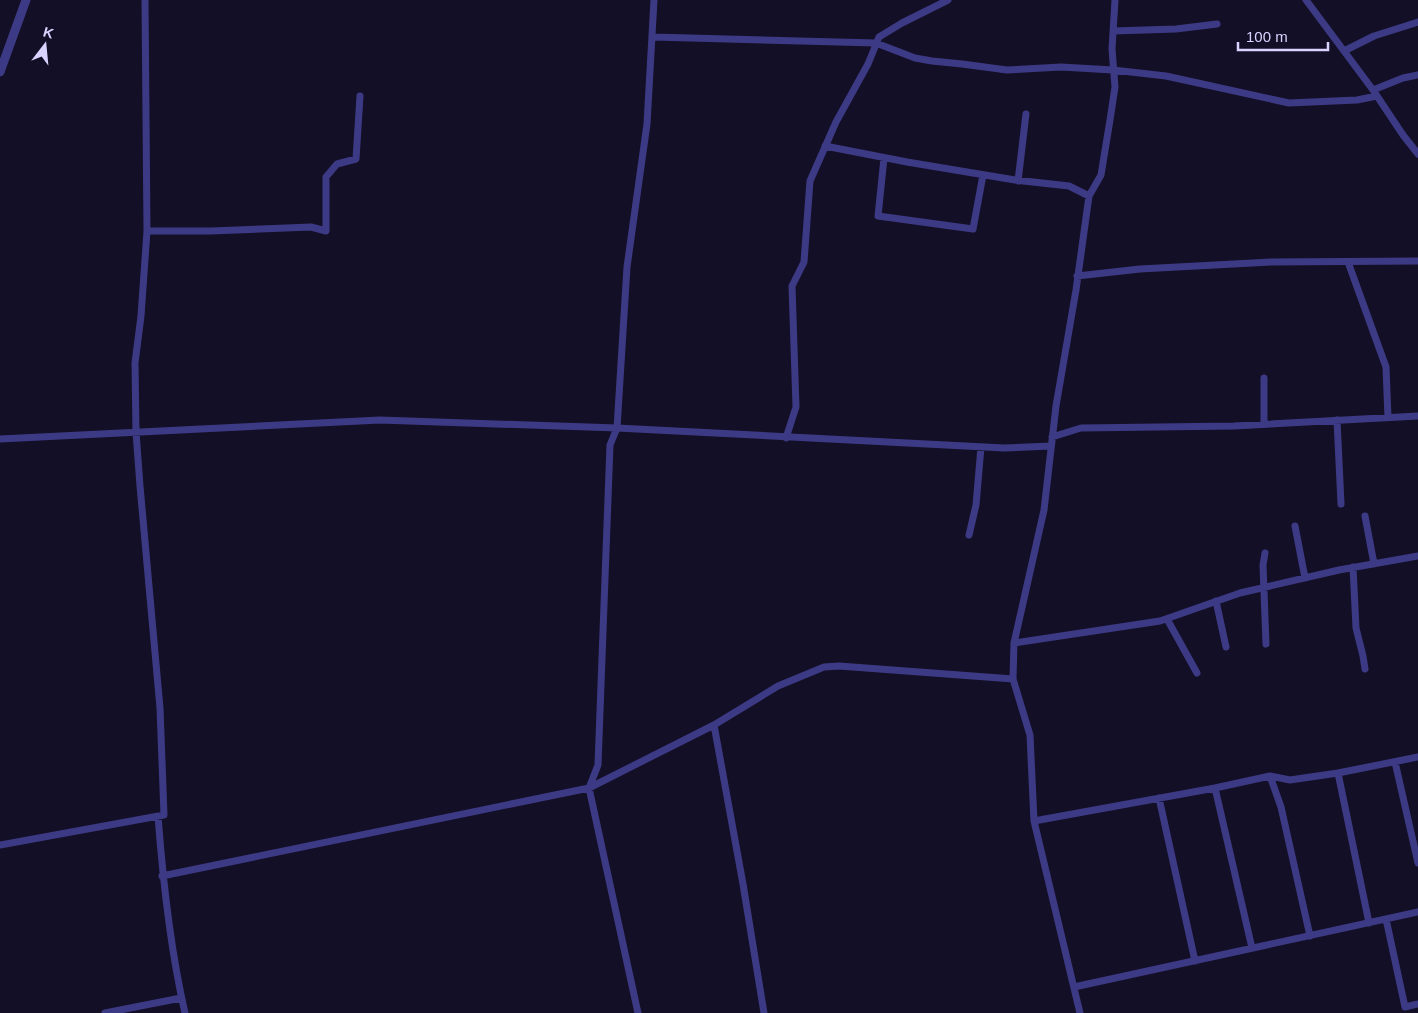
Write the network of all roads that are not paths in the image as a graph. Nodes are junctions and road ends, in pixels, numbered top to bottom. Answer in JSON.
{"nodes":[{"id":1,"x":26,"y":0,"type":"edge"},
{"id":2,"x":146,"y":0,"type":"edge"},
{"id":3,"x":654,"y":0,"type":"edge"},
{"id":4,"x":948,"y":0,"type":"edge"},
{"id":5,"x":1115,"y":0,"type":"edge"},
{"id":6,"x":1306,"y":0,"type":"edge"},
{"id":7,"x":1418,"y":22,"type":"edge"},
{"id":8,"x":1217,"y":24,"type":"dead end"},
{"id":9,"x":1113,"y":32,"type":"junction"},
{"id":10,"x":653,"y":37,"type":"junction"},
{"id":11,"x":876,"y":43,"type":"junction"},
{"id":12,"x":1344,"y":51,"type":"junction"},
{"id":13,"x":1113,"y":70,"type":"junction"},
{"id":14,"x":0,"y":72,"type":"edge"},
{"id":15,"x":1418,"y":75,"type":"edge"},
{"id":16,"x":1375,"y":93,"type":"junction"},
{"id":17,"x":360,"y":96,"type":"dead end"},
{"id":18,"x":1026,"y":114,"type":"dead end"},
{"id":19,"x":825,"y":146,"type":"junction"},
{"id":20,"x":1418,"y":154,"type":"edge"},
{"id":21,"x":884,"y":158,"type":"junction"},
{"id":22,"x":982,"y":175,"type":"junction"},
{"id":23,"x":1018,"y":181,"type":"junction"},
{"id":24,"x":1089,"y":196,"type":"junction"},
{"id":25,"x":148,"y":231,"type":"junction"},
{"id":26,"x":1418,"y":261,"type":"edge"},
{"id":27,"x":1348,"y":262,"type":"junction"},
{"id":28,"x":1078,"y":276,"type":"junction"},
{"id":29,"x":1264,"y":378,"type":"dead end"},
{"id":30,"x":1418,"y":416,"type":"edge"},
{"id":31,"x":1388,"y":418,"type":"junction"},
{"id":32,"x":1337,"y":420,"type":"junction"},
{"id":33,"x":1264,"y":424,"type":"junction"},
{"id":34,"x":617,"y":428,"type":"junction"},
{"id":35,"x":136,"y":432,"type":"junction"},
{"id":36,"x":1052,"y":437,"type":"junction"},
{"id":37,"x":786,"y":438,"type":"junction"},
{"id":38,"x":0,"y":439,"type":"edge"},
{"id":39,"x":1051,"y":446,"type":"junction"},
{"id":40,"x":981,"y":447,"type":"junction"},
{"id":41,"x":1341,"y":504,"type":"dead end"},
{"id":42,"x":1365,"y":516,"type":"dead end"},
{"id":43,"x":1295,"y":526,"type":"dead end"},
{"id":44,"x":969,"y":535,"type":"dead end"},
{"id":45,"x":1266,"y":553,"type":"dead end"},
{"id":46,"x":1418,"y":556,"type":"edge"},
{"id":47,"x":1374,"y":564,"type":"junction"},
{"id":48,"x":1353,"y":568,"type":"junction"},
{"id":49,"x":1305,"y":578,"type":"junction"},
{"id":50,"x":1264,"y":587,"type":"junction"},
{"id":51,"x":1216,"y":601,"type":"junction"},
{"id":52,"x":1167,"y":619,"type":"junction"},
{"id":53,"x":1014,"y":643,"type":"junction"},
{"id":54,"x":1266,"y":644,"type":"dead end"},
{"id":55,"x":1226,"y":647,"type":"dead end"},
{"id":56,"x":1365,"y":669,"type":"dead end"},
{"id":57,"x":1197,"y":673,"type":"dead end"},
{"id":58,"x":1013,"y":679,"type":"junction"},
{"id":59,"x":714,"y":725,"type":"junction"},
{"id":60,"x":1418,"y":757,"type":"edge"},
{"id":61,"x":1395,"y":762,"type":"junction"},
{"id":62,"x":1338,"y":774,"type":"junction"},
{"id":63,"x":1270,"y":776,"type":"junction"},
{"id":64,"x":589,"y":788,"type":"junction"},
{"id":65,"x":1215,"y":788,"type":"junction"},
{"id":66,"x":1159,"y":798,"type":"junction"},
{"id":67,"x":158,"y":816,"type":"junction"},
{"id":68,"x":1034,"y":821,"type":"junction"},
{"id":69,"x":0,"y":846,"type":"edge"},
{"id":70,"x":1418,"y":863,"type":"edge"},
{"id":71,"x":162,"y":876,"type":"junction"},
{"id":72,"x":1418,"y":912,"type":"edge"},
{"id":73,"x":1386,"y":919,"type":"junction"},
{"id":74,"x":1369,"y":923,"type":"junction"},
{"id":75,"x":1310,"y":936,"type":"junction"},
{"id":76,"x":1252,"y":948,"type":"junction"},
{"id":77,"x":1195,"y":961,"type":"junction"},
{"id":78,"x":1074,"y":987,"type":"junction"},
{"id":79,"x":181,"y":998,"type":"junction"},
{"id":80,"x":1418,"y":1004,"type":"edge"},
{"id":81,"x":105,"y":1013,"type":"edge"},
{"id":82,"x":185,"y":1013,"type":"edge"},
{"id":83,"x":638,"y":1013,"type":"edge"},
{"id":84,"x":764,"y":1013,"type":"edge"},
{"id":85,"x":1080,"y":1013,"type":"edge"}],
"edges":[{"from":1,"to":14,"type":"street"},
{"from":2,"to":25,"type":"street"},
{"from":3,"to":10,"type":"street"},
{"from":4,"to":11,"type":"street"},
{"from":5,"to":9,"type":"street"},
{"from":6,"to":12,"type":"street"},
{"from":7,"to":12,"type":"street"},
{"from":8,"to":9,"type":"street"},
{"from":9,"to":13,"type":"street"},
{"from":10,"to":11,"type":"street"},
{"from":10,"to":34,"type":"street"},
{"from":11,"to":13,"type":"street"},
{"from":11,"to":19,"type":"street"},
{"from":12,"to":16,"type":"street"},
{"from":13,"to":16,"type":"street"},
{"from":13,"to":24,"type":"street"},
{"from":15,"to":16,"type":"street"},
{"from":16,"to":20,"type":"street"},
{"from":17,"to":25,"type":"street"},
{"from":18,"to":23,"type":"street"},
{"from":19,"to":21,"type":"street"},
{"from":19,"to":37,"type":"street"},
{"from":21,"to":22,"type":"street"},
{"from":21,"to":22,"type":"street"},
{"from":22,"to":23,"type":"street"},
{"from":23,"to":24,"type":"street"},
{"from":24,"to":28,"type":"street"},
{"from":25,"to":35,"type":"street"},
{"from":26,"to":27,"type":"street"},
{"from":27,"to":28,"type":"street"},
{"from":27,"to":31,"type":"street"},
{"from":28,"to":36,"type":"street"},
{"from":29,"to":33,"type":"street"},
{"from":30,"to":31,"type":"street"},
{"from":31,"to":32,"type":"street"},
{"from":32,"to":33,"type":"street"},
{"from":32,"to":41,"type":"street"},
{"from":33,"to":36,"type":"street"},
{"from":34,"to":35,"type":"street"},
{"from":34,"to":37,"type":"street"},
{"from":34,"to":64,"type":"street"},
{"from":35,"to":38,"type":"street"},
{"from":35,"to":67,"type":"street"},
{"from":36,"to":39,"type":"street"},
{"from":37,"to":40,"type":"street"},
{"from":39,"to":40,"type":"street"},
{"from":39,"to":53,"type":"street"},
{"from":40,"to":44,"type":"street"},
{"from":42,"to":47,"type":"street"},
{"from":43,"to":49,"type":"street"},
{"from":45,"to":50,"type":"street"},
{"from":46,"to":47,"type":"street"},
{"from":47,"to":48,"type":"street"},
{"from":48,"to":49,"type":"street"},
{"from":48,"to":56,"type":"street"},
{"from":49,"to":50,"type":"street"},
{"from":50,"to":51,"type":"street"},
{"from":50,"to":54,"type":"street"},
{"from":51,"to":52,"type":"street"},
{"from":51,"to":55,"type":"street"},
{"from":52,"to":53,"type":"street"},
{"from":52,"to":57,"type":"street"},
{"from":53,"to":58,"type":"street"},
{"from":58,"to":59,"type":"street"},
{"from":58,"to":68,"type":"street"},
{"from":59,"to":64,"type":"street"},
{"from":59,"to":84,"type":"street"},
{"from":60,"to":61,"type":"street"},
{"from":61,"to":62,"type":"street"},
{"from":61,"to":70,"type":"street"},
{"from":62,"to":63,"type":"street"},
{"from":62,"to":74,"type":"street"},
{"from":63,"to":65,"type":"street"},
{"from":63,"to":75,"type":"street"},
{"from":64,"to":71,"type":"street"},
{"from":64,"to":83,"type":"street"},
{"from":65,"to":66,"type":"street"},
{"from":65,"to":76,"type":"street"},
{"from":66,"to":68,"type":"street"},
{"from":66,"to":77,"type":"street"},
{"from":67,"to":69,"type":"street"},
{"from":67,"to":71,"type":"street"},
{"from":68,"to":78,"type":"street"},
{"from":71,"to":79,"type":"street"},
{"from":72,"to":73,"type":"street"},
{"from":73,"to":74,"type":"street"},
{"from":73,"to":80,"type":"street"},
{"from":74,"to":75,"type":"street"},
{"from":75,"to":76,"type":"street"},
{"from":76,"to":77,"type":"street"},
{"from":77,"to":78,"type":"street"},
{"from":78,"to":85,"type":"street"},
{"from":79,"to":81,"type":"street"},
{"from":79,"to":82,"type":"street"}]}
